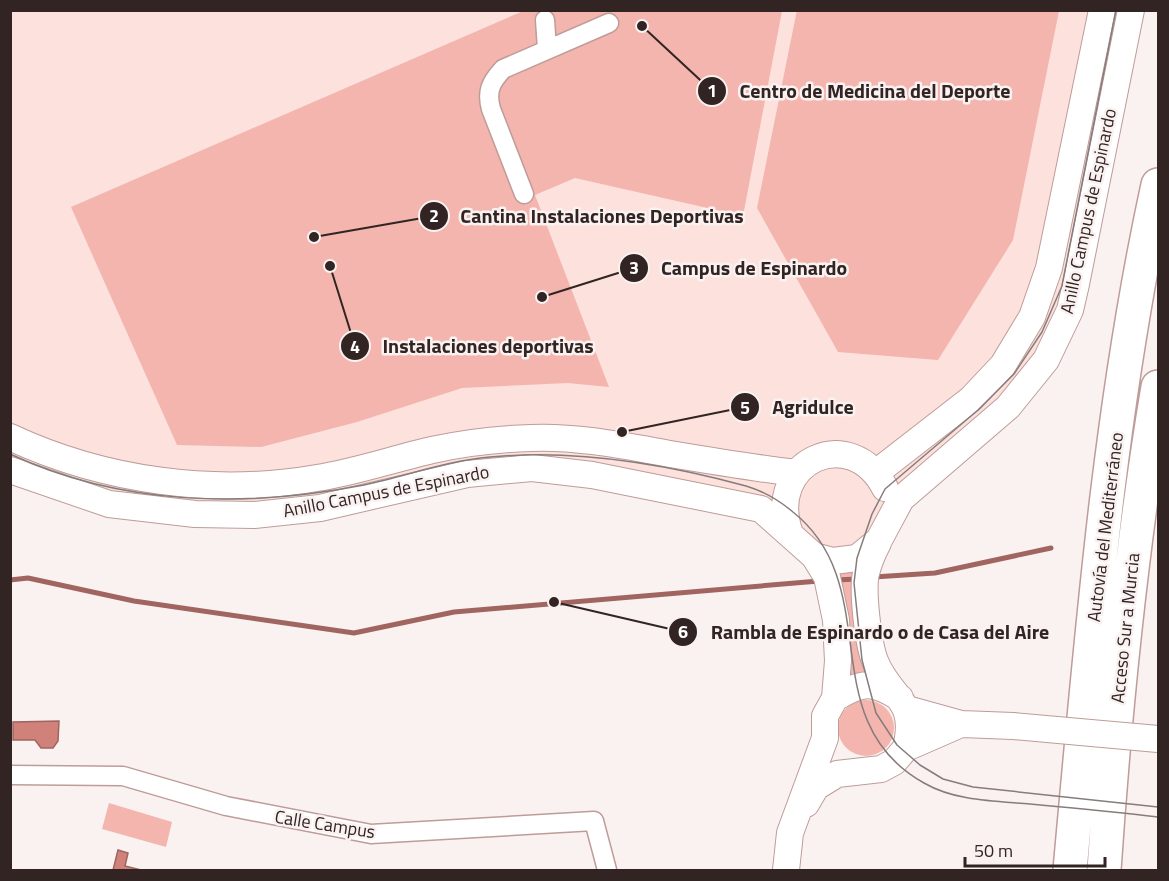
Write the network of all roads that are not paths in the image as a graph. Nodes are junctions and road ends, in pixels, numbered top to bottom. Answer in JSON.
{"nodes":[{"id":1,"x":1102,"y":10,"type":"edge"},
{"id":2,"x":1131,"y":10,"type":"edge"},
{"id":3,"x":545,"y":20,"type":"dead end"},
{"id":4,"x":609,"y":22,"type":"dead end"},
{"id":5,"x":547,"y":49,"type":"junction"},
{"id":6,"x":1158,"y":185,"type":"edge"},
{"id":7,"x":524,"y":194,"type":"dead end"},
{"id":8,"x":1158,"y":387,"type":"edge"},
{"id":9,"x":10,"y":436,"type":"edge"},
{"id":10,"x":10,"y":470,"type":"edge"},
{"id":11,"x":877,"y":472,"type":"junction"},
{"id":12,"x":796,"y":473,"type":"junction"},
{"id":13,"x":883,"y":531,"type":"junction"},
{"id":14,"x":790,"y":534,"type":"junction"},
{"id":15,"x":814,"y":556,"type":"junction"},
{"id":16,"x":835,"y":698,"type":"junction"},
{"id":17,"x":903,"y":703,"type":"junction"},
{"id":18,"x":961,"y":724,"type":"junction"},
{"id":19,"x":825,"y":738,"type":"junction"},
{"id":20,"x":1158,"y":740,"type":"edge"},
{"id":21,"x":906,"y":748,"type":"junction"},
{"id":22,"x":859,"y":770,"type":"junction"},
{"id":23,"x":10,"y":775,"type":"edge"},
{"id":24,"x":790,"y":833,"type":"junction"},
{"id":25,"x":607,"y":870,"type":"edge"},
{"id":26,"x":786,"y":870,"type":"edge"},
{"id":27,"x":1070,"y":870,"type":"edge"},
{"id":28,"x":1104,"y":870,"type":"edge"}],
"edges":[{"from":1,"to":11,"type":"main road","name":"Anillo Campus de Espinardo"},
{"from":2,"to":13,"type":"main road","name":"Anillo Campus de Espinardo"},
{"from":3,"to":5,"type":"street"},
{"from":4,"to":5,"type":"street"},
{"from":5,"to":7,"type":"street"},
{"from":6,"to":27,"type":"highway","name":"Autovía del Mediterráneo"},
{"from":8,"to":28,"type":"highway","name":"Acceso Sur a Murcia"},
{"from":9,"to":12,"type":"main road","name":"Anillo Campus de Espinardo"},
{"from":10,"to":14,"type":"main road","name":"Anillo Campus de Espinardo"},
{"from":11,"to":12,"type":"main road"},
{"from":11,"to":13,"type":"main road"},
{"from":12,"to":14,"type":"main road"},
{"from":13,"to":15,"type":"main road","name":"Anillo Campus de Espinardo"},
{"from":13,"to":17,"type":"main road"},
{"from":14,"to":15,"type":"main road","name":"Anillo Campus de Espinardo"},
{"from":15,"to":16,"type":"main road"},
{"from":16,"to":17,"type":"main road"},
{"from":16,"to":19,"type":"main road"},
{"from":17,"to":18,"type":"main road"},
{"from":17,"to":21,"type":"main road"},
{"from":18,"to":20,"type":"main road","bridge":true},
{"from":18,"to":21,"type":"main road"},
{"from":19,"to":22,"type":"main road"},
{"from":19,"to":24,"type":"main road"},
{"from":21,"to":22,"type":"main road"},
{"from":22,"to":24,"type":"main road"},
{"from":23,"to":25,"type":"street","name":"Calle Campus"},
{"from":24,"to":26,"type":"main road"}]}
